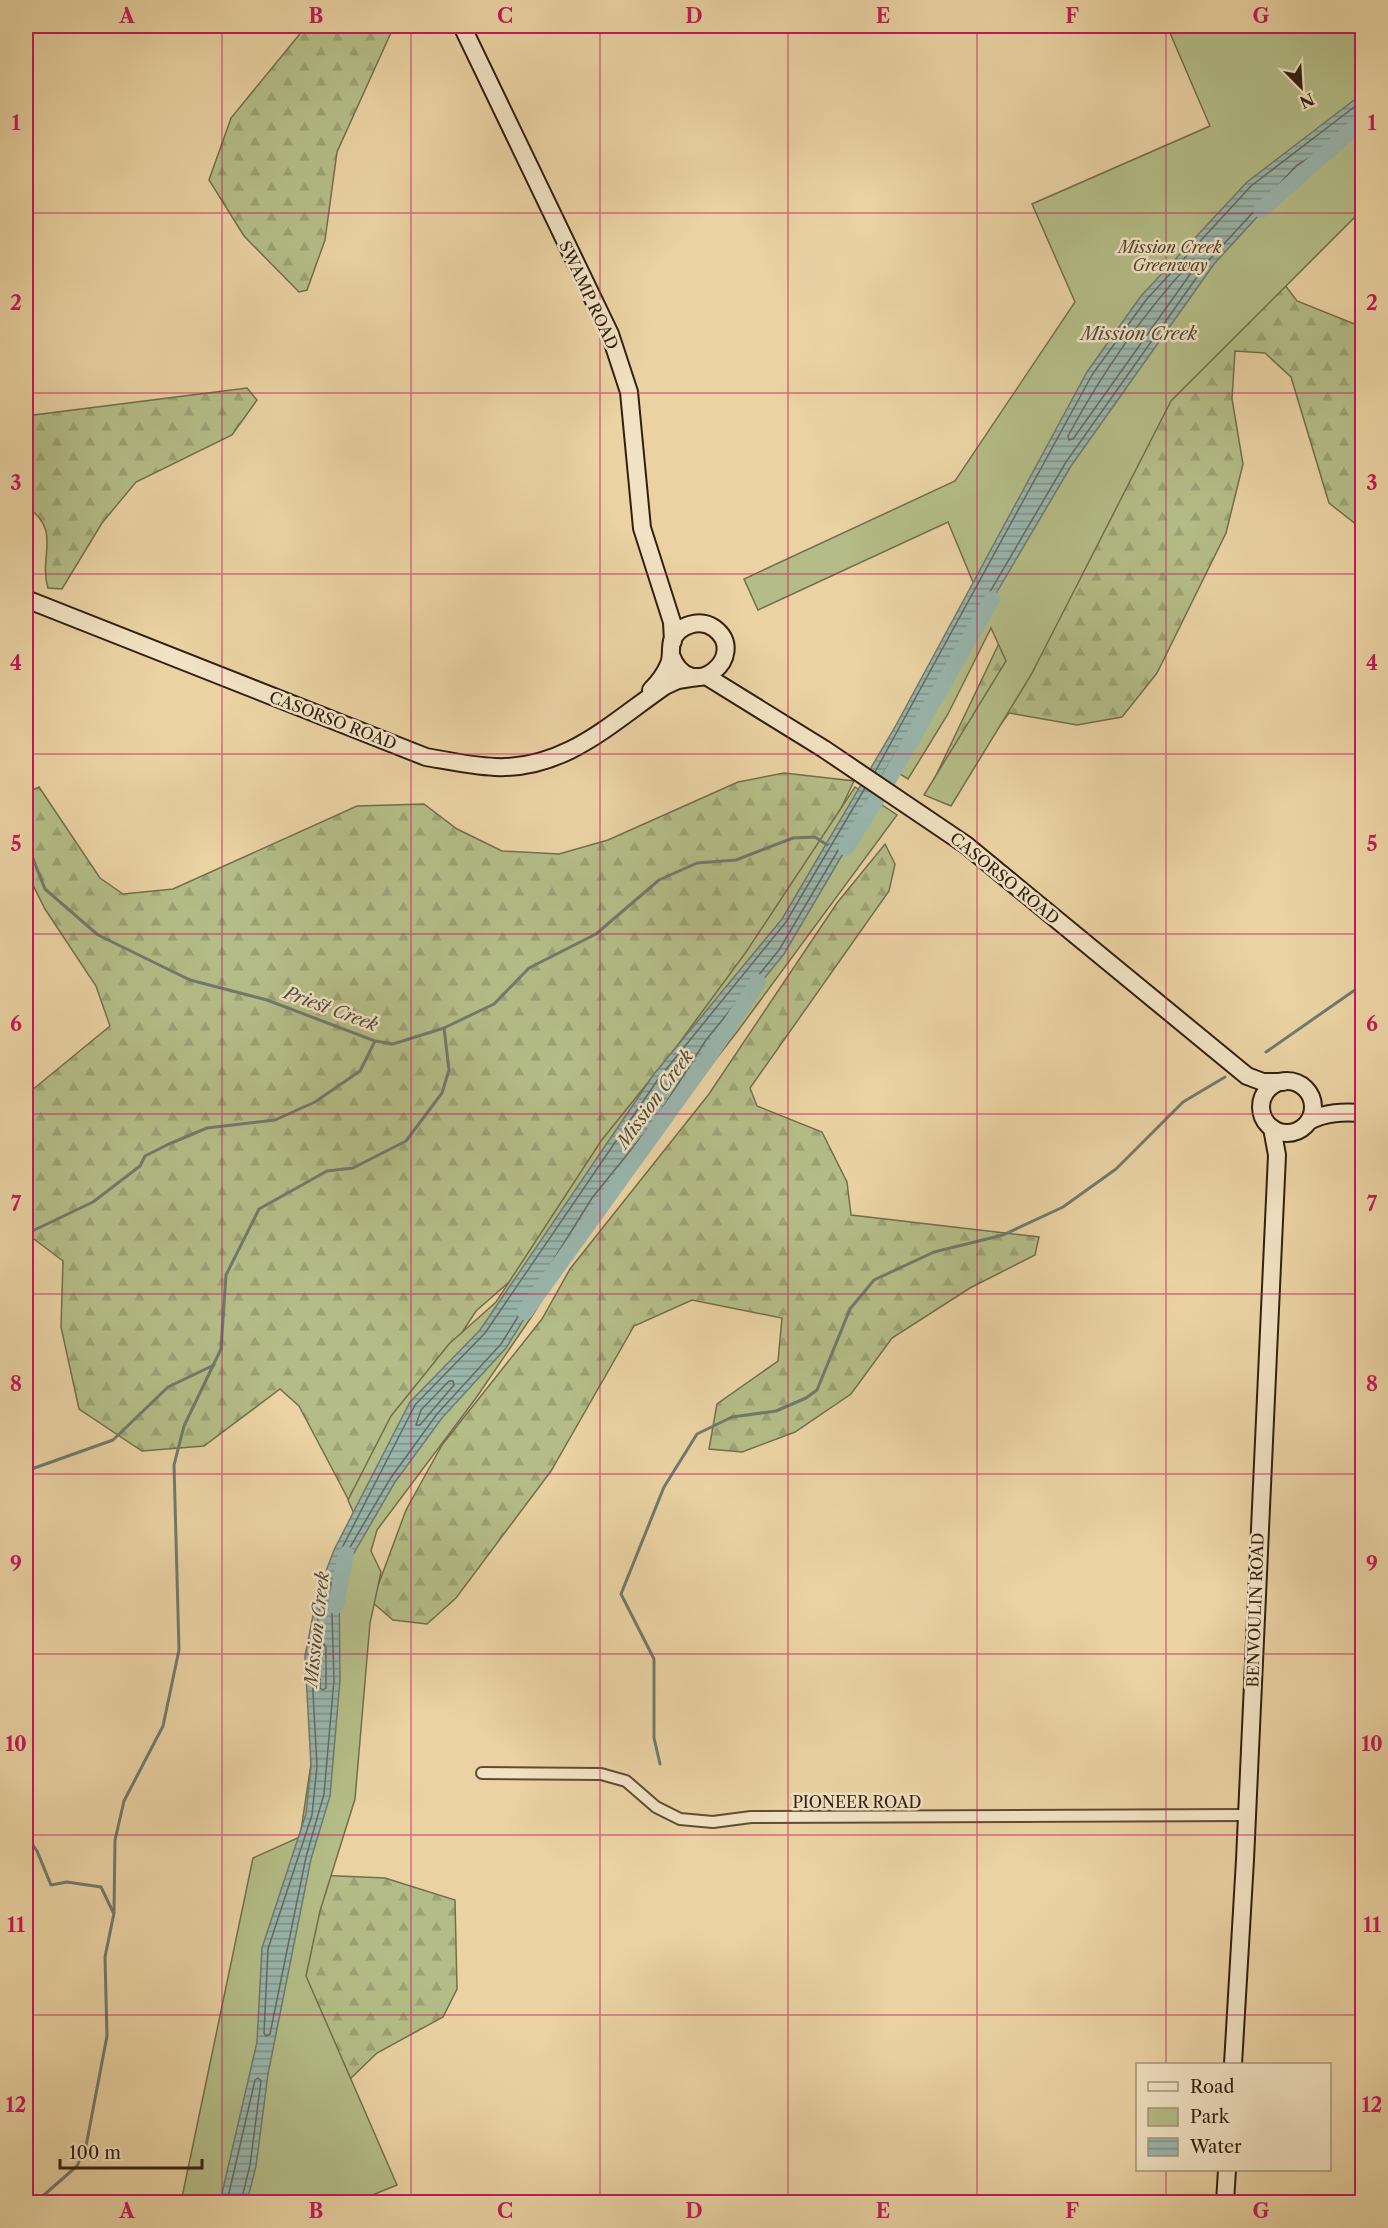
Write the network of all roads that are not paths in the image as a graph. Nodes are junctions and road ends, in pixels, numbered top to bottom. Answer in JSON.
{"nodes":[{"id":1,"x":462,"y":26,"type":"edge"},
{"id":2,"x":660,"y":581,"type":"junction"},
{"id":3,"x":26,"y":599,"type":"edge"},
{"id":4,"x":705,"y":624,"type":"junction"},
{"id":5,"x":672,"y":648,"type":"junction"},
{"id":6,"x":724,"y":658,"type":"junction"},
{"id":7,"x":701,"y":677,"type":"junction"},
{"id":8,"x":748,"y":701,"type":"junction"},
{"id":9,"x":638,"y":704,"type":"junction"},
{"id":10,"x":1248,"y":1076,"type":"junction"},
{"id":11,"x":1283,"y":1082,"type":"junction"},
{"id":12,"x":1311,"y":1097,"type":"junction"},
{"id":13,"x":1262,"y":1106,"type":"junction"},
{"id":14,"x":1341,"y":1112,"type":"junction"},
{"id":15,"x":1362,"y":1113,"type":"edge"},
{"id":16,"x":1303,"y":1126,"type":"junction"},
{"id":17,"x":1272,"y":1128,"type":"junction"},
{"id":18,"x":1276,"y":1155,"type":"junction"},
{"id":19,"x":482,"y":1773,"type":"dead end"},
{"id":20,"x":1246,"y":1815,"type":"junction"},
{"id":21,"x":1233,"y":2063,"type":"edge"},
{"id":22,"x":1227,"y":2171,"type":"edge"},
{"id":23,"x":1225,"y":2202,"type":"edge"}],
"edges":[{"from":1,"to":2,"type":"main road","name":"SWAMP ROAD"},
{"from":2,"to":4,"type":"main road","name":"SWAMP ROAD"},
{"from":2,"to":5,"type":"main road","name":"SWAMP ROAD"},
{"from":3,"to":9,"type":"main road","name":"CASORSO ROAD"},
{"from":4,"to":5,"type":"main road"},
{"from":4,"to":6,"type":"main road"},
{"from":5,"to":7,"type":"main road"},
{"from":5,"to":9,"type":"main road","name":"CASORSO ROAD"},
{"from":6,"to":7,"type":"main road"},
{"from":6,"to":8,"type":"main road","name":"CASORSO ROAD"},
{"from":7,"to":8,"type":"main road","name":"CASORSO ROAD"},
{"from":7,"to":9,"type":"main road","name":"CASORSO ROAD"},
{"from":8,"to":10,"type":"main road","name":"CASORSO ROAD"},
{"from":10,"to":11,"type":"main road","name":"CASORSO ROAD"},
{"from":10,"to":13,"type":"main road","name":"CASORSO ROAD"},
{"from":11,"to":12,"type":"main road"},
{"from":11,"to":13,"type":"main road"},
{"from":12,"to":14,"type":"main road"},
{"from":12,"to":16,"type":"main road"},
{"from":13,"to":17,"type":"main road"},
{"from":14,"to":15,"type":"main road"},
{"from":14,"to":16,"type":"main road"},
{"from":16,"to":17,"type":"main road"},
{"from":16,"to":18,"type":"main road"},
{"from":17,"to":18,"type":"main road","name":"BENVOULIN ROAD"},
{"from":18,"to":20,"type":"main road","name":"BENVOULIN ROAD"},
{"from":19,"to":20,"type":"street","name":"PIONEER ROAD"},
{"from":20,"to":21,"type":"main road","name":"BENVOULIN ROAD"},
{"from":22,"to":23,"type":"main road"}]}
